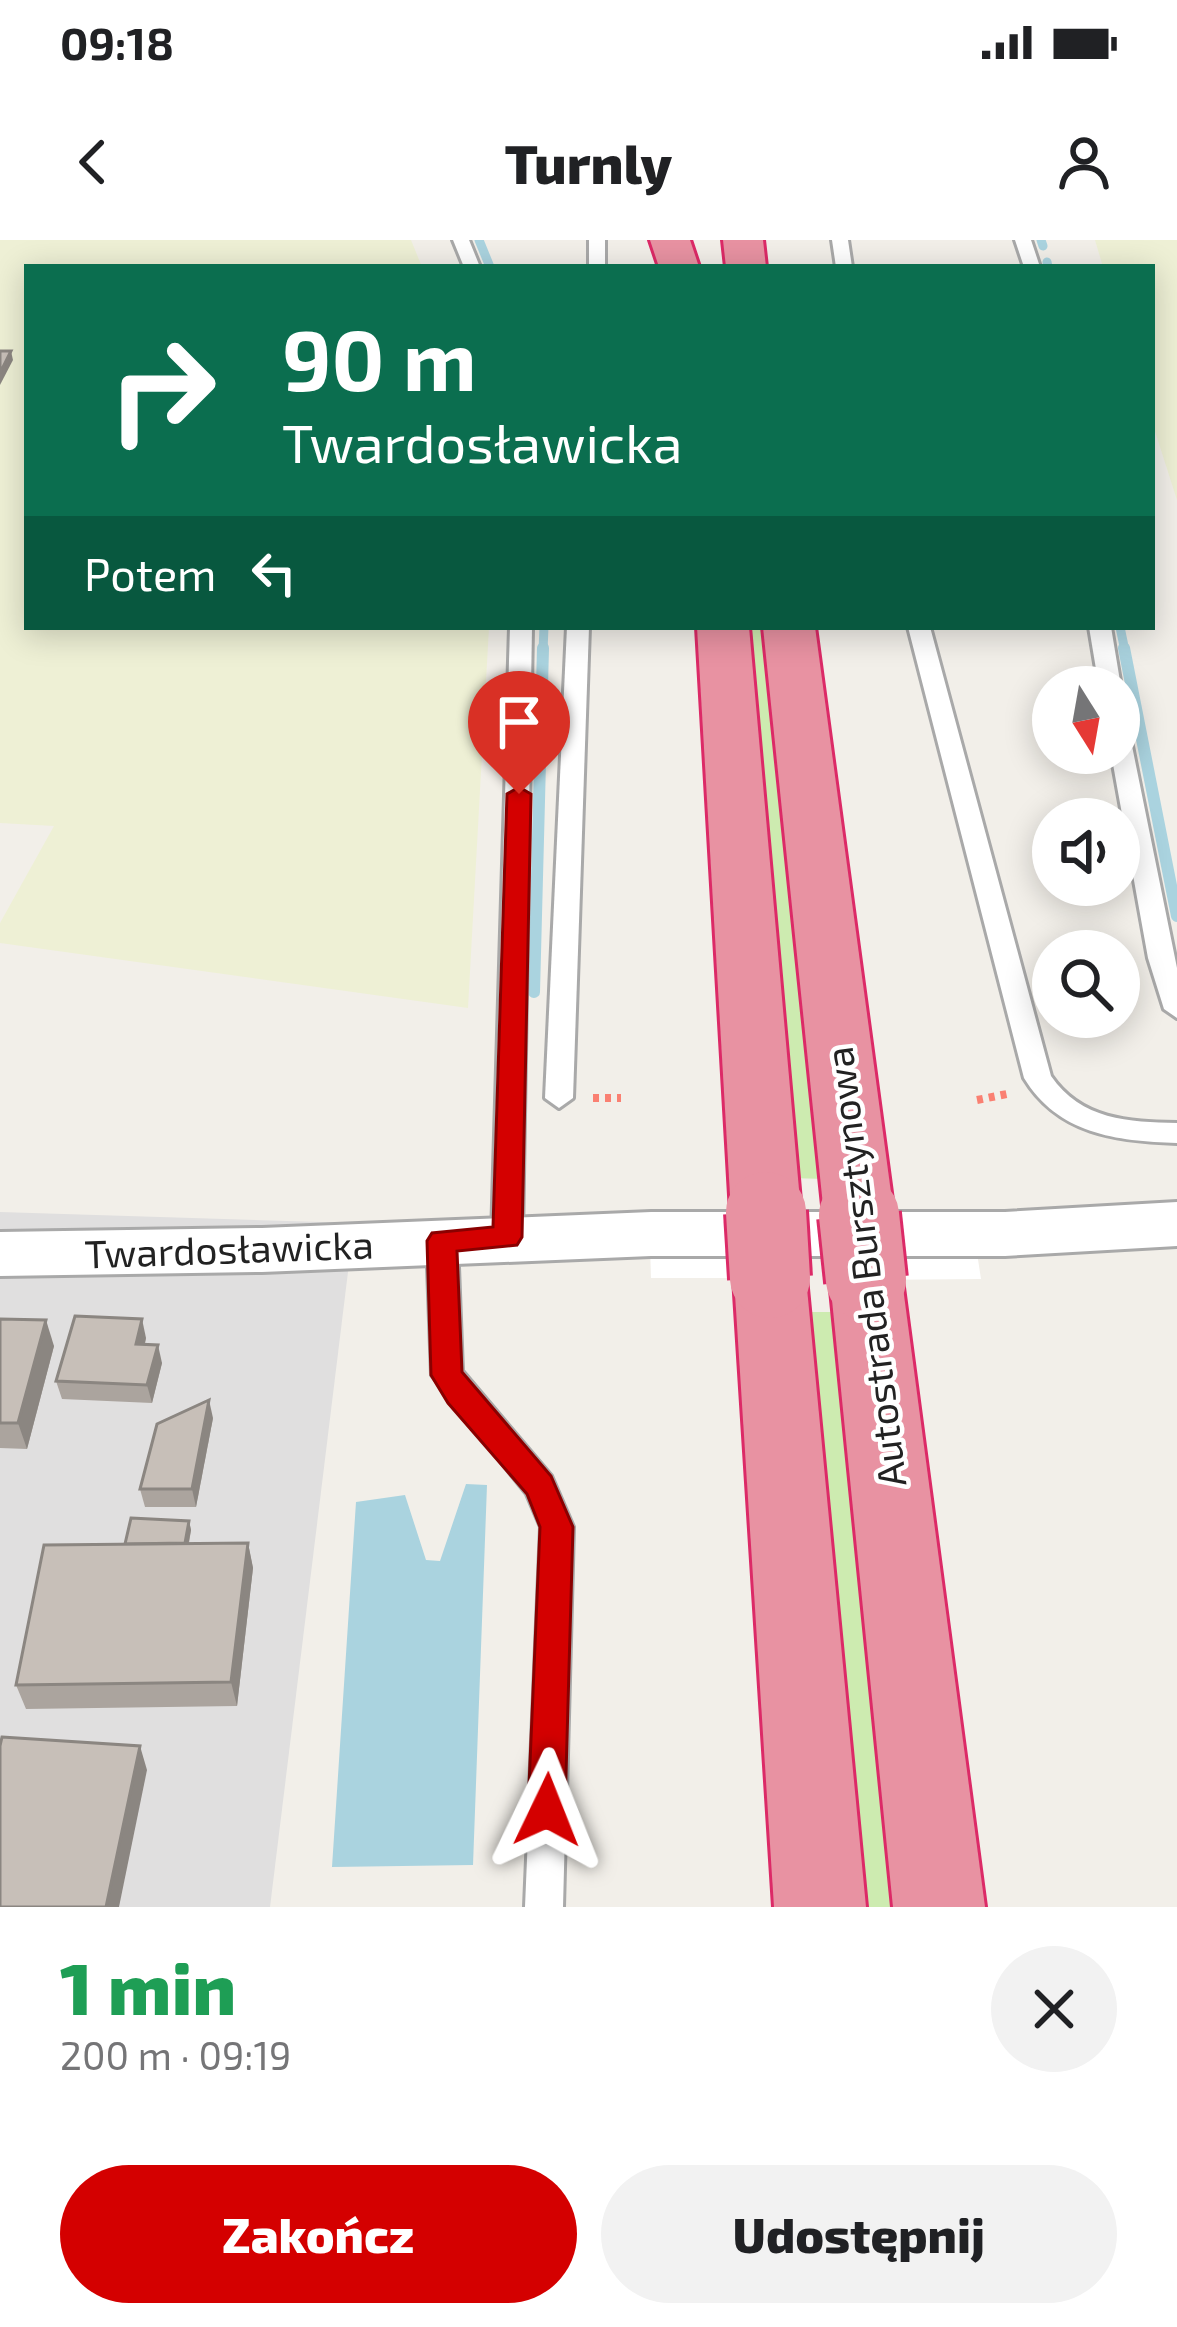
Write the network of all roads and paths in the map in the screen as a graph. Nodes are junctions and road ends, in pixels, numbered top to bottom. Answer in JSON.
{"nodes":[{"id":1,"x":521,"y":630,"type":"edge"},
{"id":2,"x":578,"y":630,"type":"edge"},
{"id":3,"x":723,"y":630,"type":"edge"},
{"id":4,"x":789,"y":630,"type":"edge"},
{"id":5,"x":920,"y":630,"type":"edge"},
{"id":6,"x":1100,"y":630,"type":"edge"},
{"id":7,"x":1106,"y":666,"type":"edge"},
{"id":8,"x":1126,"y":774,"type":"edge"},
{"id":9,"x":1177,"y":1009,"type":"edge"},
{"id":10,"x":559,"y":1098,"type":"dead end"},
{"id":11,"x":1177,"y":1132,"type":"edge"},
{"id":12,"x":1177,"y":1224,"type":"edge"},
{"id":13,"x":507,"y":1237,"type":"junction"},
{"id":14,"x":442,"y":1241,"type":"junction"},
{"id":15,"x":0,"y":1254,"type":"edge"},
{"id":16,"x":544,"y":1907,"type":"edge"},
{"id":17,"x":820,"y":1907,"type":"edge"},
{"id":18,"x":939,"y":1907,"type":"edge"}],
"edges":[{"from":1,"to":13,"type":"lane"},
{"from":2,"to":10,"type":"lane"},
{"from":3,"to":17,"type":"highway"},
{"from":4,"to":18,"type":"highway","name":"Autostrada Bursztynowa"},
{"from":5,"to":11,"type":"lane"},
{"from":6,"to":7,"type":"lane"},
{"from":8,"to":9,"type":"lane"},
{"from":12,"to":13,"type":"street","name":"Twardosławicka"},
{"from":13,"to":14,"type":"street","name":"Twardosławicka"},
{"from":14,"to":15,"type":"street","name":"Twardosławicka"},
{"from":14,"to":16,"type":"lane"}]}
